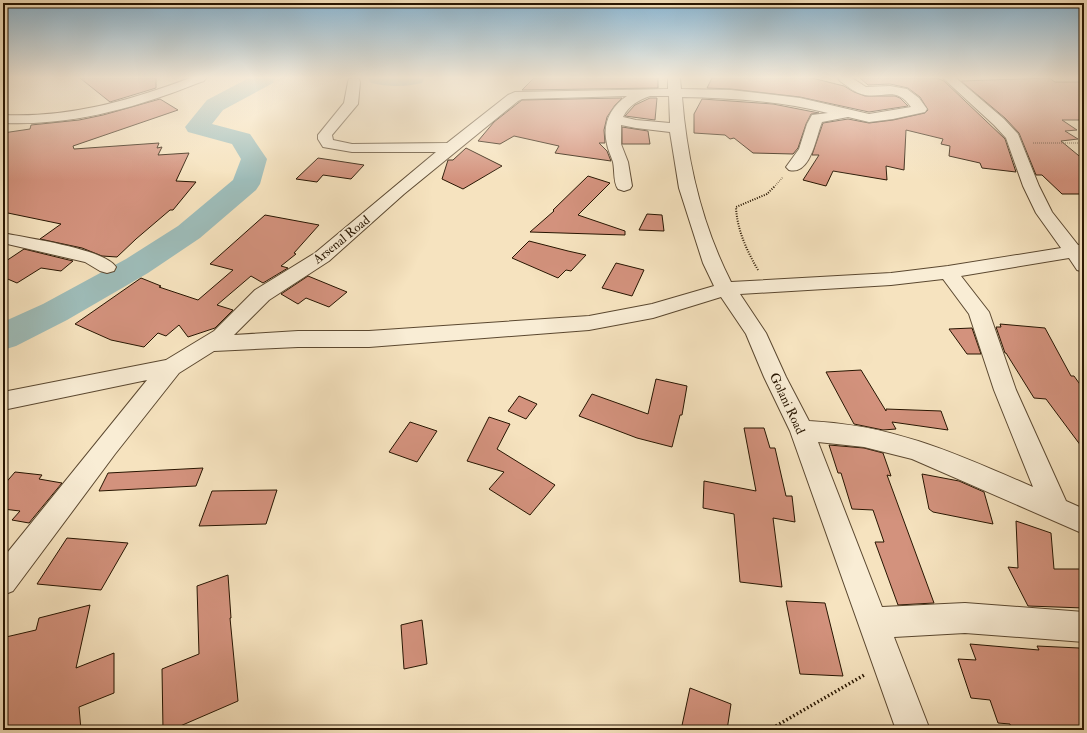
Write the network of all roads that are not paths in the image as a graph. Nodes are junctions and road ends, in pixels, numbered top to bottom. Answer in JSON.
{"nodes":[{"id":1,"x":97,"y":112,"type":"edge"},
{"id":2,"x":344,"y":112,"type":"edge"},
{"id":3,"x":495,"y":112,"type":"edge"},
{"id":4,"x":618,"y":112,"type":"edge"},
{"id":5,"x":676,"y":112,"type":"edge"},
{"id":6,"x":842,"y":112,"type":"edge"},
{"id":7,"x":906,"y":112,"type":"edge"},
{"id":8,"x":988,"y":112,"type":"edge"},
{"id":9,"x":848,"y":114,"type":"junction"},
{"id":10,"x":3,"y":119,"type":"edge"},
{"id":11,"x":614,"y":119,"type":"junction"},
{"id":12,"x":677,"y":128,"type":"junction"},
{"id":13,"x":451,"y":147,"type":"junction"},
{"id":14,"x":794,"y":167,"type":"road end"},
{"id":15,"x":624,"y":186,"type":"dead end"},
{"id":16,"x":3,"y":238,"type":"edge"},
{"id":17,"x":1078,"y":251,"type":"edge"},
{"id":18,"x":1084,"y":266,"type":"edge"},
{"id":19,"x":107,"y":267,"type":"dead end"},
{"id":20,"x":948,"y":272,"type":"junction"},
{"id":21,"x":725,"y":290,"type":"junction"},
{"id":22,"x":211,"y":344,"type":"junction"},
{"id":23,"x":172,"y":367,"type":"junction"},
{"id":24,"x":3,"y":401,"type":"edge"},
{"id":25,"x":802,"y":431,"type":"junction"},
{"id":26,"x":1056,"y":510,"type":"junction"},
{"id":27,"x":1084,"y":522,"type":"edge"},
{"id":28,"x":3,"y":581,"type":"edge"},
{"id":29,"x":873,"y":623,"type":"junction"},
{"id":30,"x":1084,"y":627,"type":"edge"},
{"id":31,"x":913,"y":730,"type":"edge"}],
"edges":[{"from":1,"to":10,"type":"street"},
{"from":2,"to":13,"type":"street"},
{"from":3,"to":13,"type":"street","name":"Arsenal Road"},
{"from":4,"to":11,"type":"street"},
{"from":5,"to":12,"type":"street","name":"Golani Road"},
{"from":6,"to":9,"type":"street","name":"Arsenal Road"},
{"from":7,"to":9,"type":"street"},
{"from":8,"to":17,"type":"street"},
{"from":9,"to":14,"type":"street"},
{"from":11,"to":12,"type":"street"},
{"from":11,"to":15,"type":"street"},
{"from":12,"to":21,"type":"street","name":"Golani Road"},
{"from":13,"to":22,"type":"street","name":"Arsenal Road"},
{"from":16,"to":19,"type":"street"},
{"from":17,"to":18,"type":"street"},
{"from":17,"to":20,"type":"street"},
{"from":20,"to":21,"type":"street"},
{"from":20,"to":26,"type":"street"},
{"from":21,"to":22,"type":"street"},
{"from":21,"to":25,"type":"street","name":"Golani Road"},
{"from":22,"to":23,"type":"street","name":"Arsenal Road"},
{"from":23,"to":24,"type":"street","name":"Arsenal Road"},
{"from":23,"to":28,"type":"street"},
{"from":25,"to":26,"type":"street"},
{"from":25,"to":29,"type":"street","name":"Golani Road"},
{"from":26,"to":27,"type":"street"},
{"from":29,"to":30,"type":"street"},
{"from":29,"to":31,"type":"street","name":"Golani Road"}]}
